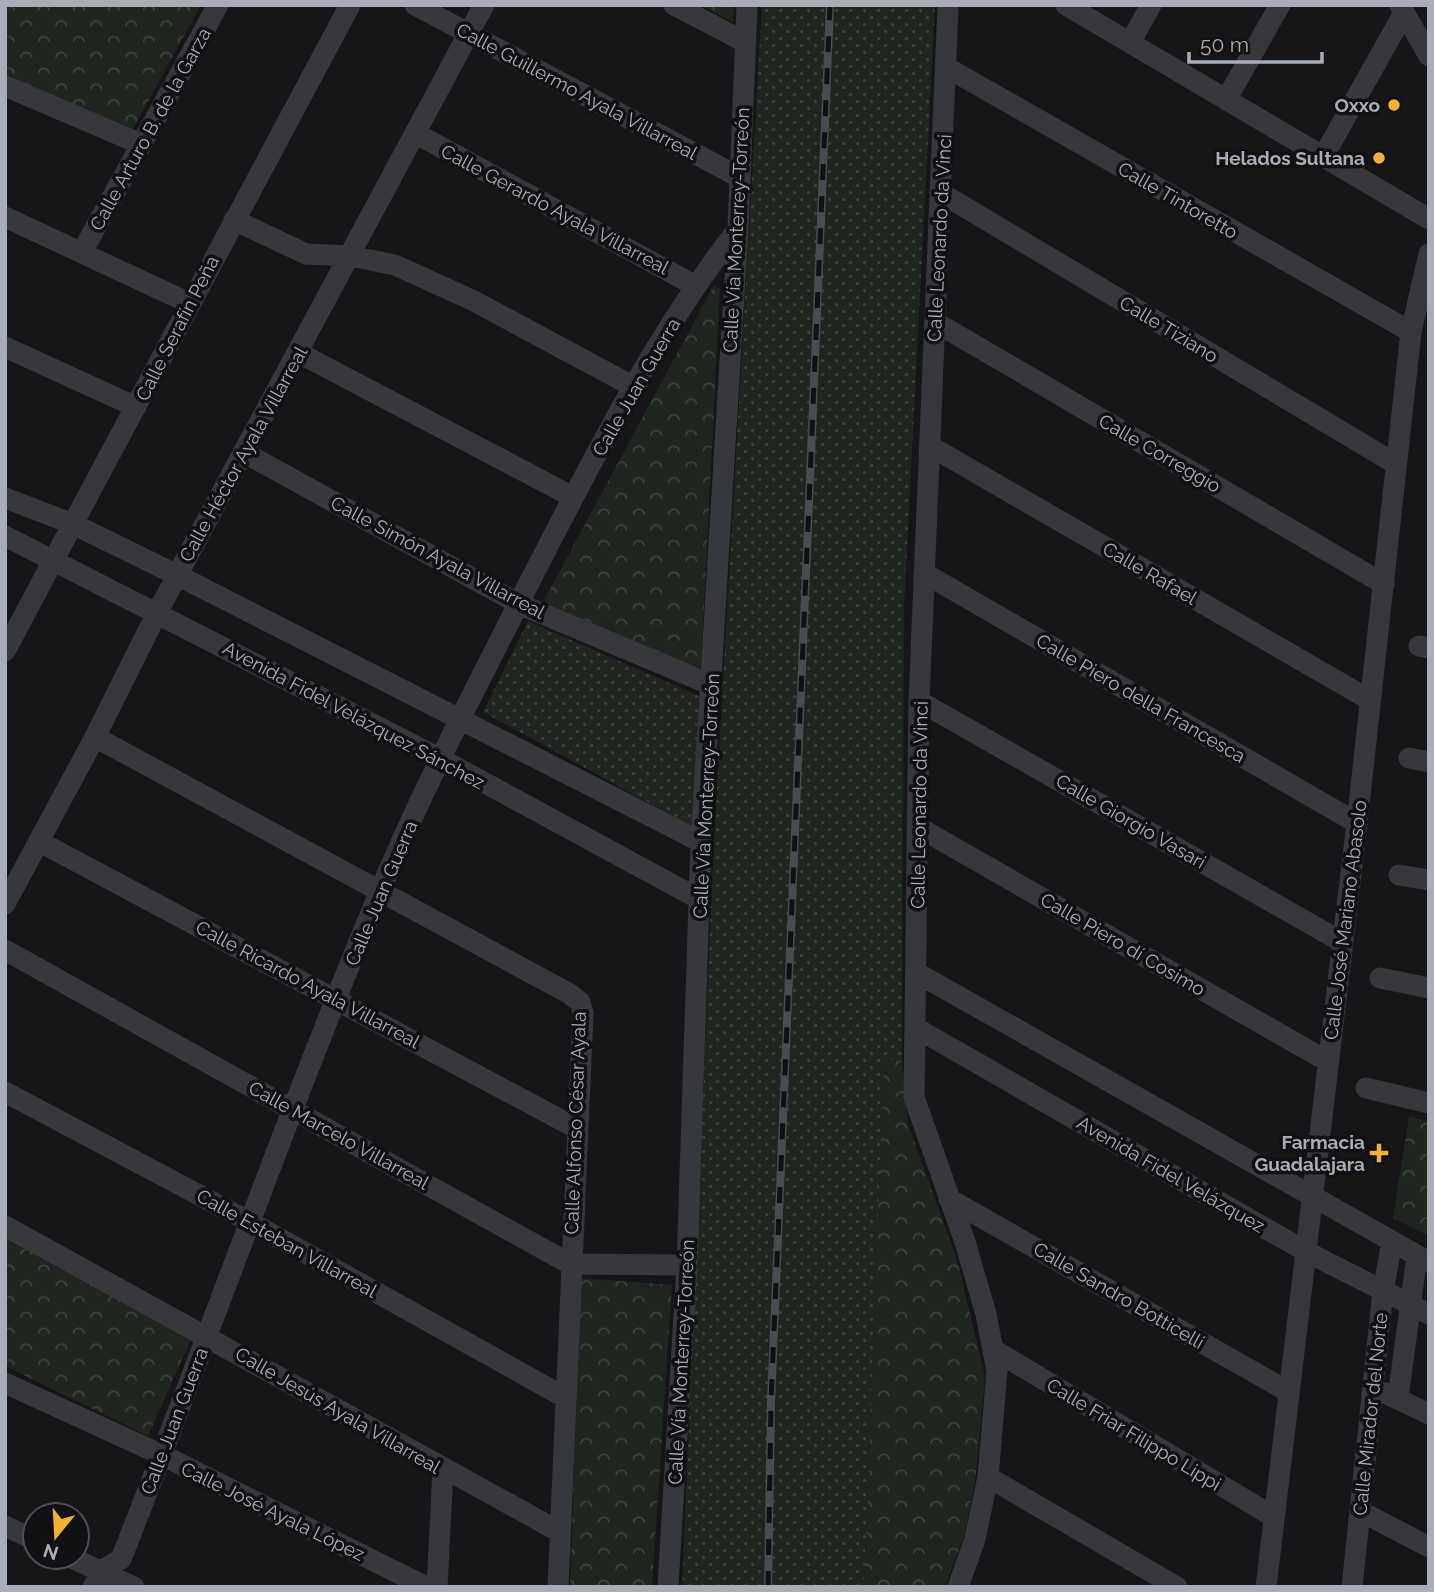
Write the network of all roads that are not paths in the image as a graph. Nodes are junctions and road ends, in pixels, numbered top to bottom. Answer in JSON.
{"nodes":[{"id":1,"x":218,"y":5,"type":"edge"},
{"id":2,"x":350,"y":5,"type":"edge"},
{"id":3,"x":415,"y":5,"type":"edge"},
{"id":4,"x":484,"y":5,"type":"edge"},
{"id":5,"x":674,"y":5,"type":"edge"},
{"id":6,"x":747,"y":5,"type":"edge"},
{"id":7,"x":948,"y":5,"type":"edge"},
{"id":8,"x":1066,"y":5,"type":"edge"},
{"id":9,"x":1151,"y":5,"type":"edge"},
{"id":10,"x":1280,"y":5,"type":"edge"},
{"id":11,"x":1402,"y":9,"type":"edge"},
{"id":12,"x":468,"y":34,"type":"junction"},
{"id":13,"x":745,"y":42,"type":"junction"},
{"id":14,"x":1130,"y":43,"type":"junction"},
{"id":15,"x":1429,"y":56,"type":"edge"},
{"id":16,"x":946,"y":67,"type":"junction"},
{"id":17,"x":5,"y":86,"type":"edge"},
{"id":18,"x":1226,"y":100,"type":"junction"},
{"id":19,"x":415,"y":133,"type":"junction"},
{"id":20,"x":141,"y":144,"type":"junction"},
{"id":21,"x":1323,"y":157,"type":"junction"},
{"id":22,"x":739,"y":177,"type":"junction"},
{"id":23,"x":941,"y":193,"type":"junction"},
{"id":24,"x":5,"y":217,"type":"edge"},
{"id":25,"x":1429,"y":219,"type":"edge"},
{"id":26,"x":234,"y":220,"type":"junction"},
{"id":27,"x":738,"y":229,"type":"junction"},
{"id":28,"x":82,"y":252,"type":"junction"},
{"id":29,"x":1429,"y":254,"type":"edge"},
{"id":30,"x":351,"y":256,"type":"junction"},
{"id":31,"x":694,"y":285,"type":"junction"},
{"id":32,"x":189,"y":303,"type":"junction"},
{"id":33,"x":935,"y":322,"type":"junction"},
{"id":34,"x":1411,"y":332,"type":"junction"},
{"id":35,"x":5,"y":347,"type":"edge"},
{"id":36,"x":299,"y":353,"type":"junction"},
{"id":37,"x":634,"y":387,"type":"junction"},
{"id":38,"x":136,"y":407,"type":"junction"},
{"id":39,"x":930,"y":446,"type":"junction"},
{"id":40,"x":245,"y":453,"type":"junction"},
{"id":41,"x":1396,"y":464,"type":"junction"},
{"id":42,"x":573,"y":497,"type":"junction"},
{"id":43,"x":5,"y":498,"type":"edge"},
{"id":44,"x":73,"y":524,"type":"junction"},
{"id":45,"x":5,"y":536,"type":"edge"},
{"id":46,"x":53,"y":561,"type":"junction"},
{"id":47,"x":924,"y":573,"type":"junction"},
{"id":48,"x":177,"y":575,"type":"junction"},
{"id":49,"x":1384,"y":584,"type":"junction"},
{"id":50,"x":519,"y":604,"type":"junction"},
{"id":51,"x":157,"y":613,"type":"junction"},
{"id":52,"x":5,"y":651,"type":"edge"},
{"id":53,"x":712,"y":685,"type":"junction"},
{"id":54,"x":1370,"y":699,"type":"junction"},
{"id":55,"x":919,"y":701,"type":"junction"},
{"id":56,"x":458,"y":719,"type":"junction"},
{"id":57,"x":95,"y":737,"type":"junction"},
{"id":58,"x":439,"y":758,"type":"junction"},
{"id":59,"x":1357,"y":823,"type":"junction"},
{"id":60,"x":918,"y":827,"type":"junction"},
{"id":61,"x":40,"y":842,"type":"junction"},
{"id":62,"x":701,"y":842,"type":"junction"},
{"id":63,"x":1399,"y":875,"type":"dead end"},
{"id":64,"x":1429,"y":880,"type":"edge"},
{"id":65,"x":380,"y":890,"type":"junction"},
{"id":66,"x":699,"y":899,"type":"junction"},
{"id":67,"x":5,"y":904,"type":"edge"},
{"id":68,"x":1342,"y":942,"type":"junction"},
{"id":69,"x":5,"y":950,"type":"edge"},
{"id":70,"x":917,"y":973,"type":"junction"},
{"id":71,"x":1380,"y":978,"type":"dead end"},
{"id":72,"x":1429,"y":988,"type":"edge"},
{"id":73,"x":337,"y":998,"type":"junction"},
{"id":74,"x":916,"y":1028,"type":"junction"},
{"id":75,"x":1327,"y":1061,"type":"junction"},
{"id":76,"x":1366,"y":1088,"type":"dead end"},
{"id":77,"x":5,"y":1093,"type":"edge"},
{"id":78,"x":1429,"y":1103,"type":"edge"},
{"id":79,"x":291,"y":1109,"type":"junction"},
{"id":80,"x":576,"y":1128,"type":"junction"},
{"id":81,"x":1311,"y":1197,"type":"junction"},
{"id":82,"x":949,"y":1199,"type":"junction"},
{"id":83,"x":250,"y":1222,"type":"junction"},
{"id":84,"x":5,"y":1226,"type":"edge"},
{"id":85,"x":1392,"y":1242,"type":"junction"},
{"id":86,"x":1305,"y":1251,"type":"junction"},
{"id":87,"x":1423,"y":1259,"type":"edge"},
{"id":88,"x":570,"y":1264,"type":"junction"},
{"id":89,"x":687,"y":1265,"type":"junction"},
{"id":90,"x":1383,"y":1291,"type":"junction"},
{"id":91,"x":1419,"y":1309,"type":"edge"},
{"id":92,"x":207,"y":1335,"type":"junction"},
{"id":93,"x":994,"y":1350,"type":"junction"},
{"id":94,"x":5,"y":1383,"type":"edge"},
{"id":95,"x":1373,"y":1388,"type":"junction"},
{"id":96,"x":1289,"y":1392,"type":"junction"},
{"id":97,"x":566,"y":1398,"type":"junction"},
{"id":98,"x":1398,"y":1398,"type":"junction"},
{"id":99,"x":1429,"y":1413,"type":"edge"},
{"id":100,"x":162,"y":1455,"type":"junction"},
{"id":101,"x":443,"y":1470,"type":"junction"},
{"id":102,"x":988,"y":1477,"type":"junction"},
{"id":103,"x":1360,"y":1511,"type":"junction"},
{"id":104,"x":1274,"y":1517,"type":"junction"},
{"id":105,"x":5,"y":1526,"type":"edge"},
{"id":106,"x":560,"y":1532,"type":"junction"},
{"id":107,"x":21,"y":1533,"type":"edge"},
{"id":108,"x":1429,"y":1547,"type":"edge"},
{"id":109,"x":97,"y":1579,"type":"edge"},
{"id":110,"x":134,"y":1587,"type":"edge"},
{"id":111,"x":426,"y":1587,"type":"edge"},
{"id":112,"x":437,"y":1587,"type":"edge"},
{"id":113,"x":558,"y":1587,"type":"edge"},
{"id":114,"x":668,"y":1587,"type":"edge"},
{"id":115,"x":958,"y":1587,"type":"edge"},
{"id":116,"x":1177,"y":1587,"type":"edge"},
{"id":117,"x":1265,"y":1587,"type":"edge"},
{"id":118,"x":1352,"y":1587,"type":"edge"}],
"edges":[{"from":1,"to":20,"type":"street","name":"Calle Arturo B. de la Garza"},
{"from":2,"to":26,"type":"street","name":"Calle Serafín Peña"},
{"from":3,"to":12,"type":"street","name":"Calle Guillermo Ayala Villarreal"},
{"from":4,"to":12,"type":"street","name":"Calle Héctor Ayala Villarreal"},
{"from":5,"to":13,"type":"street"},
{"from":6,"to":13,"type":"street","name":"Calle Vía Monterrey-Torreón"},
{"from":7,"to":16,"type":"street","name":"Calle Leonardo da Vinci"},
{"from":8,"to":14,"type":"street"},
{"from":9,"to":14,"type":"street"},
{"from":10,"to":18,"type":"street"},
{"from":11,"to":15,"type":"street"},
{"from":11,"to":21,"type":"street"},
{"from":12,"to":19,"type":"street","name":"Calle Héctor Ayala Villarreal"},
{"from":12,"to":22,"type":"street","name":"Calle Guillermo Ayala Villarreal"},
{"from":13,"to":22,"type":"street","name":"Calle Vía Monterrey-Torreón"},
{"from":14,"to":18,"type":"street"},
{"from":16,"to":23,"type":"street","name":"Calle Leonardo da Vinci"},
{"from":16,"to":34,"type":"street","name":"Calle Tintoretto"},
{"from":17,"to":20,"type":"street"},
{"from":18,"to":21,"type":"street"},
{"from":19,"to":30,"type":"street","name":"Calle Héctor Ayala Villarreal"},
{"from":19,"to":31,"type":"street","name":"Calle Gerardo Ayala Villarreal"},
{"from":20,"to":28,"type":"street","name":"Calle Arturo B. de la Garza"},
{"from":21,"to":25,"type":"street"},
{"from":22,"to":27,"type":"street","name":"Calle Vía Monterrey-Torreón"},
{"from":23,"to":33,"type":"street","name":"Calle Leonardo da Vinci"},
{"from":23,"to":41,"type":"street","name":"Calle Tiziano"},
{"from":24,"to":28,"type":"street"},
{"from":26,"to":30,"type":"street"},
{"from":26,"to":32,"type":"street","name":"Calle Serafín Peña"},
{"from":27,"to":31,"type":"street","name":"Calle Juan Guerra"},
{"from":27,"to":53,"type":"street","name":"Calle Vía Monterrey-Torreón"},
{"from":28,"to":32,"type":"street"},
{"from":29,"to":34,"type":"street","name":"Calle José Mariano Abasolo"},
{"from":30,"to":36,"type":"street","name":"Calle Héctor Ayala Villarreal"},
{"from":30,"to":37,"type":"street"},
{"from":31,"to":37,"type":"street","name":"Calle Juan Guerra"},
{"from":32,"to":38,"type":"street","name":"Calle Serafín Peña"},
{"from":33,"to":39,"type":"street","name":"Calle Leonardo da Vinci"},
{"from":33,"to":49,"type":"street","name":"Calle Correggio"},
{"from":34,"to":41,"type":"street","name":"Calle José Mariano Abasolo"},
{"from":35,"to":38,"type":"street"},
{"from":36,"to":40,"type":"street","name":"Calle Héctor Ayala Villarreal"},
{"from":36,"to":42,"type":"street"},
{"from":37,"to":42,"type":"street","name":"Calle Juan Guerra"},
{"from":38,"to":44,"type":"street","name":"Calle Serafín Peña"},
{"from":39,"to":47,"type":"street","name":"Calle Leonardo da Vinci"},
{"from":39,"to":54,"type":"street","name":"Calle Rafael"},
{"from":40,"to":48,"type":"street","name":"Calle Héctor Ayala Villarreal"},
{"from":40,"to":50,"type":"street","name":"Calle Simón Ayala Villarreal"},
{"from":41,"to":49,"type":"street","name":"Calle José Mariano Abasolo"},
{"from":42,"to":50,"type":"street","name":"Calle Juan Guerra"},
{"from":43,"to":44,"type":"street"},
{"from":44,"to":46,"type":"street","name":"Calle Serafín Peña"},
{"from":44,"to":48,"type":"street"},
{"from":45,"to":46,"type":"street","name":"Avenida Fidel Velázquez Sánchez"},
{"from":46,"to":51,"type":"street","name":"Avenida Fidel Velázquez Sánchez"},
{"from":46,"to":52,"type":"street","name":"Calle Serafín Peña"},
{"from":47,"to":55,"type":"street","name":"Calle Leonardo da Vinci"},
{"from":47,"to":59,"type":"street","name":"Calle Piero della Francesca"},
{"from":48,"to":51,"type":"street","name":"Calle Héctor Ayala Villarreal"},
{"from":48,"to":56,"type":"street"},
{"from":49,"to":54,"type":"street","name":"Calle José Mariano Abasolo"},
{"from":50,"to":53,"type":"street","name":"Calle Simón Ayala Villarreal"},
{"from":50,"to":56,"type":"street","name":"Calle Juan Guerra"},
{"from":51,"to":57,"type":"street","name":"Calle Héctor Ayala Villarreal"},
{"from":51,"to":58,"type":"street","name":"Avenida Fidel Velázquez Sánchez"},
{"from":53,"to":62,"type":"street","name":"Calle Vía Monterrey-Torreón"},
{"from":54,"to":59,"type":"street","name":"Calle José Mariano Abasolo"},
{"from":55,"to":60,"type":"street","name":"Calle Leonardo da Vinci"},
{"from":55,"to":68,"type":"street","name":"Calle Giorgio Vasari"},
{"from":56,"to":58,"type":"street","name":"Calle Juan Guerra"},
{"from":56,"to":62,"type":"street"},
{"from":57,"to":61,"type":"street","name":"Calle Héctor Ayala Villarreal"},
{"from":57,"to":65,"type":"street","name":"Calle Alfonso César Ayala"},
{"from":58,"to":65,"type":"street","name":"Calle Juan Guerra"},
{"from":58,"to":66,"type":"street","name":"Avenida Fidel Velázquez Sánchez"},
{"from":59,"to":68,"type":"street","name":"Calle José Mariano Abasolo"},
{"from":60,"to":70,"type":"street","name":"Calle Leonardo da Vinci"},
{"from":60,"to":75,"type":"street","name":"Calle Piero dí Cosimo"},
{"from":61,"to":67,"type":"street","name":"Calle Héctor Ayala Villarreal"},
{"from":61,"to":73,"type":"street","name":"Calle Ricardo Ayala Villarreal"},
{"from":62,"to":66,"type":"street","name":"Calle Vía Monterrey-Torreón"},
{"from":63,"to":64,"type":"street"},
{"from":65,"to":73,"type":"street","name":"Calle Juan Guerra"},
{"from":65,"to":80,"type":"street","name":"Calle Alfonso César Ayala"},
{"from":66,"to":89,"type":"street","name":"Calle Vía Monterrey-Torreón"},
{"from":68,"to":75,"type":"street","name":"Calle José Mariano Abasolo"},
{"from":69,"to":79,"type":"street","name":"Calle Marcelo Villarreal"},
{"from":70,"to":74,"type":"street","name":"Calle Leonardo da Vinci"},
{"from":70,"to":81,"type":"street"},
{"from":71,"to":72,"type":"street"},
{"from":73,"to":79,"type":"street","name":"Calle Juan Guerra"},
{"from":73,"to":80,"type":"street","name":"Calle Ricardo Ayala Villarreal"},
{"from":74,"to":82,"type":"street","name":"Calle Leonardo da Vinci"},
{"from":74,"to":86,"type":"street","name":"Avenida Fidel Velázquez"},
{"from":75,"to":81,"type":"street","name":"Calle José Mariano Abasolo"},
{"from":76,"to":78,"type":"street"},
{"from":77,"to":83,"type":"street","name":"Calle Esteban Villarreal"},
{"from":79,"to":83,"type":"street","name":"Calle Juan Guerra"},
{"from":79,"to":88,"type":"street","name":"Calle Marcelo Villarreal"},
{"from":80,"to":88,"type":"street","name":"Calle Alfonso César Ayala"},
{"from":81,"to":85,"type":"street"},
{"from":81,"to":86,"type":"street","name":"Calle José Mariano Abasolo"},
{"from":82,"to":93,"type":"street","name":"Calle Leonardo da Vinci"},
{"from":82,"to":96,"type":"street","name":"Calle Sandro Botticelli"},
{"from":83,"to":92,"type":"street","name":"Calle Juan Guerra"},
{"from":83,"to":97,"type":"street","name":"Calle Esteban Villarreal"},
{"from":84,"to":92,"type":"street","name":"Calle Jesús Ayala Villarreal"},
{"from":85,"to":87,"type":"street"},
{"from":85,"to":90,"type":"street","name":"Calle Mirador del Norte"},
{"from":86,"to":90,"type":"street","name":"Avenida Fidel Velázquez"},
{"from":86,"to":96,"type":"street","name":"Calle José Mariano Abasolo"},
{"from":87,"to":91,"type":"street","name":"Calle Mirador del Norte"},
{"from":88,"to":89,"type":"street","name":"Calle Marcelo Villarreal"},
{"from":88,"to":97,"type":"street","name":"Calle Alfonso César Ayala"},
{"from":89,"to":114,"type":"street","name":"Calle Vía Monterrey-Torreón"},
{"from":90,"to":91,"type":"street","name":"Avenida Fidel Velázquez"},
{"from":90,"to":95,"type":"street","name":"Calle Mirador del Norte"},
{"from":91,"to":98,"type":"street","name":"Calle Mirador del Norte"},
{"from":92,"to":100,"type":"street","name":"Calle Juan Guerra"},
{"from":92,"to":101,"type":"street","name":"Calle Jesús Ayala Villarreal"},
{"from":93,"to":102,"type":"street","name":"Calle Leonardo da Vinci"},
{"from":93,"to":104,"type":"street","name":"Calle Friar Filippo Lippi"},
{"from":94,"to":100,"type":"street","name":"Calle José Ayala López"},
{"from":95,"to":98,"type":"street"},
{"from":95,"to":103,"type":"street","name":"Calle Mirador del Norte"},
{"from":96,"to":104,"type":"street","name":"Calle José Mariano Abasolo"},
{"from":97,"to":106,"type":"street","name":"Calle Alfonso César Ayala"},
{"from":98,"to":99,"type":"street"},
{"from":100,"to":109,"type":"street","name":"Calle Juan Guerra"},
{"from":100,"to":111,"type":"street","name":"Calle José Ayala López"},
{"from":101,"to":106,"type":"street","name":"Calle Jesús Ayala Villarreal"},
{"from":101,"to":112,"type":"street"},
{"from":102,"to":115,"type":"street","name":"Calle Leonardo da Vinci"},
{"from":102,"to":116,"type":"street"},
{"from":103,"to":108,"type":"street"},
{"from":103,"to":118,"type":"street","name":"Calle Mirador del Norte"},
{"from":104,"to":117,"type":"street","name":"Calle José Mariano Abasolo"},
{"from":105,"to":107,"type":"street"},
{"from":106,"to":113,"type":"street","name":"Calle Alfonso César Ayala"},
{"from":109,"to":110,"type":"street"}]}
